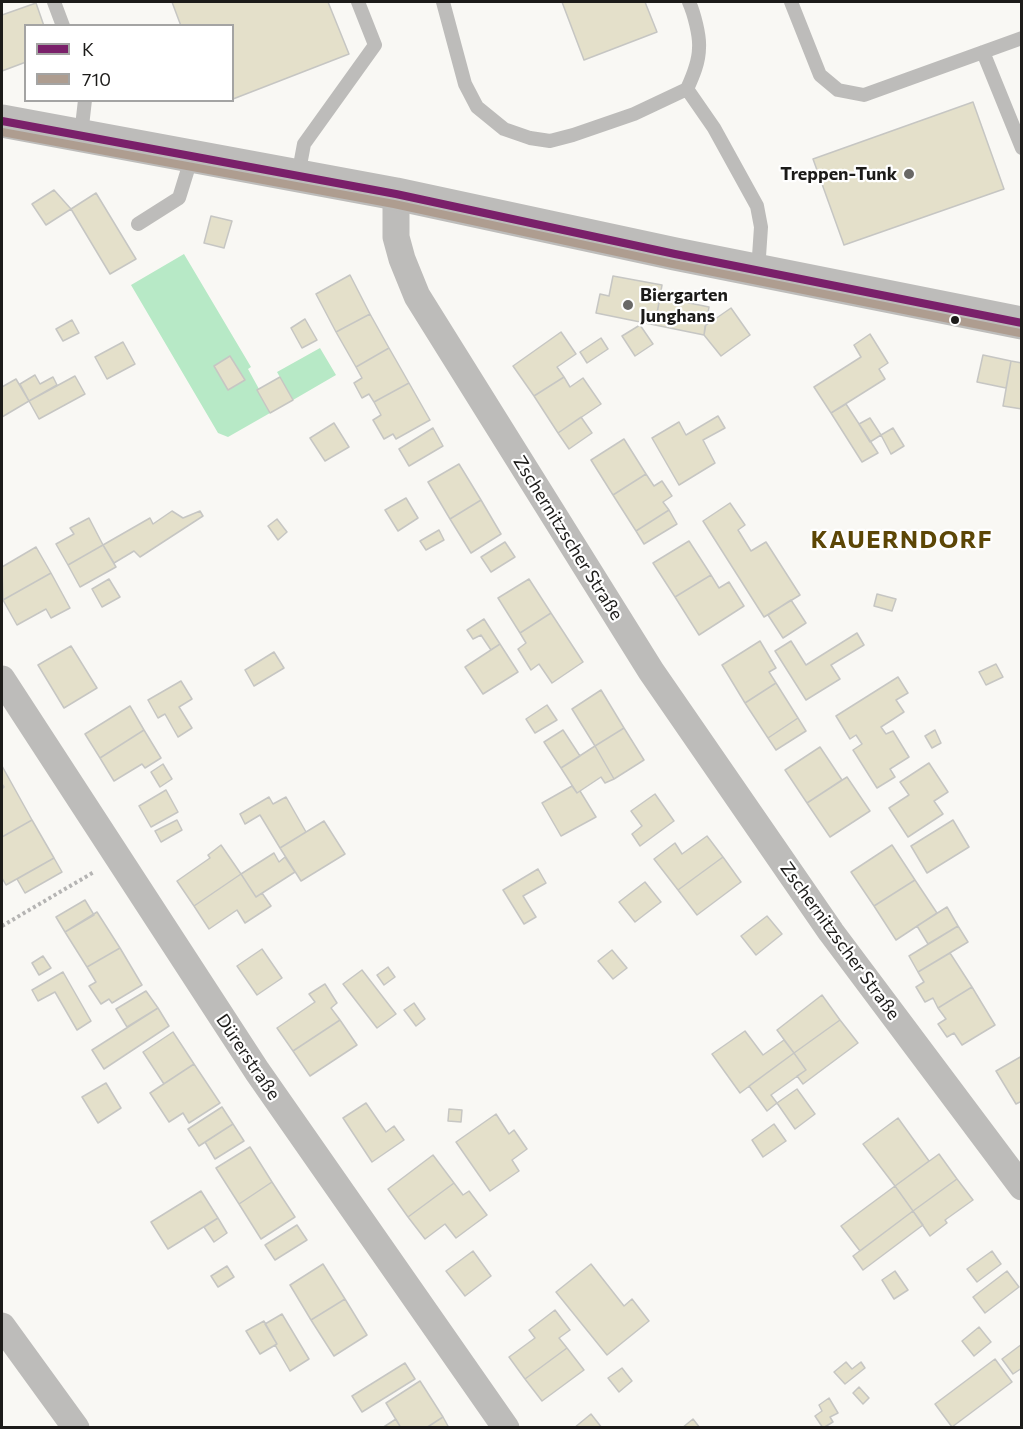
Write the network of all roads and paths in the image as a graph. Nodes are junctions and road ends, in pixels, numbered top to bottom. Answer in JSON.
{"nodes":[{"id":1,"x":54,"y":2,"type":"edge"},
{"id":2,"x":358,"y":2,"type":"edge"},
{"id":3,"x":443,"y":2,"type":"edge"},
{"id":4,"x":690,"y":2,"type":"edge"},
{"id":5,"x":791,"y":2,"type":"edge"},
{"id":6,"x":62,"y":24,"type":"edge"},
{"id":7,"x":1022,"y":38,"type":"edge"},
{"id":8,"x":983,"y":52,"type":"junction"},
{"id":9,"x":687,"y":89,"type":"junction"},
{"id":10,"x":86,"y":102,"type":"edge"},
{"id":11,"x":2,"y":121,"type":"edge"},
{"id":12,"x":81,"y":135,"type":"junction"},
{"id":13,"x":1022,"y":148,"type":"edge"},
{"id":14,"x":192,"y":156,"type":"junction"},
{"id":15,"x":298,"y":176,"type":"junction"},
{"id":16,"x":396,"y":194,"type":"junction"},
{"id":17,"x":138,"y":224,"type":"dead end"},
{"id":18,"x":758,"y":271,"type":"junction"},
{"id":19,"x":1022,"y":323,"type":"edge"},
{"id":20,"x":2,"y":679,"type":"edge"},
{"id":21,"x":118,"y":858,"type":"junction"},
{"id":22,"x":2,"y":926,"type":"edge"},
{"id":23,"x":1022,"y":1187,"type":"edge"},
{"id":24,"x":2,"y":1326,"type":"edge"},
{"id":25,"x":76,"y":1428,"type":"edge"},
{"id":26,"x":506,"y":1428,"type":"edge"}],
"edges":[{"from":1,"to":6,"type":"lane"},
{"from":2,"to":15,"type":"lane"},
{"from":3,"to":9,"type":"lane"},
{"from":4,"to":9,"type":"lane"},
{"from":5,"to":8,"type":"lane"},
{"from":7,"to":8,"type":"lane"},
{"from":8,"to":13,"type":"lane"},
{"from":9,"to":18,"type":"lane"},
{"from":10,"to":12,"type":"lane"},
{"from":11,"to":12,"type":"street"},
{"from":12,"to":14,"type":"street"},
{"from":14,"to":15,"type":"street"},
{"from":14,"to":17,"type":"lane"},
{"from":15,"to":16,"type":"street"},
{"from":16,"to":18,"type":"street"},
{"from":16,"to":23,"type":"street","name":"Zschernitzscher Straße"},
{"from":18,"to":19,"type":"street"},
{"from":20,"to":21,"type":"street","name":"Dürerstraße"},
{"from":21,"to":22,"type":"path"},
{"from":21,"to":26,"type":"street","name":"Dürerstraße"},
{"from":24,"to":25,"type":"street"}]}
